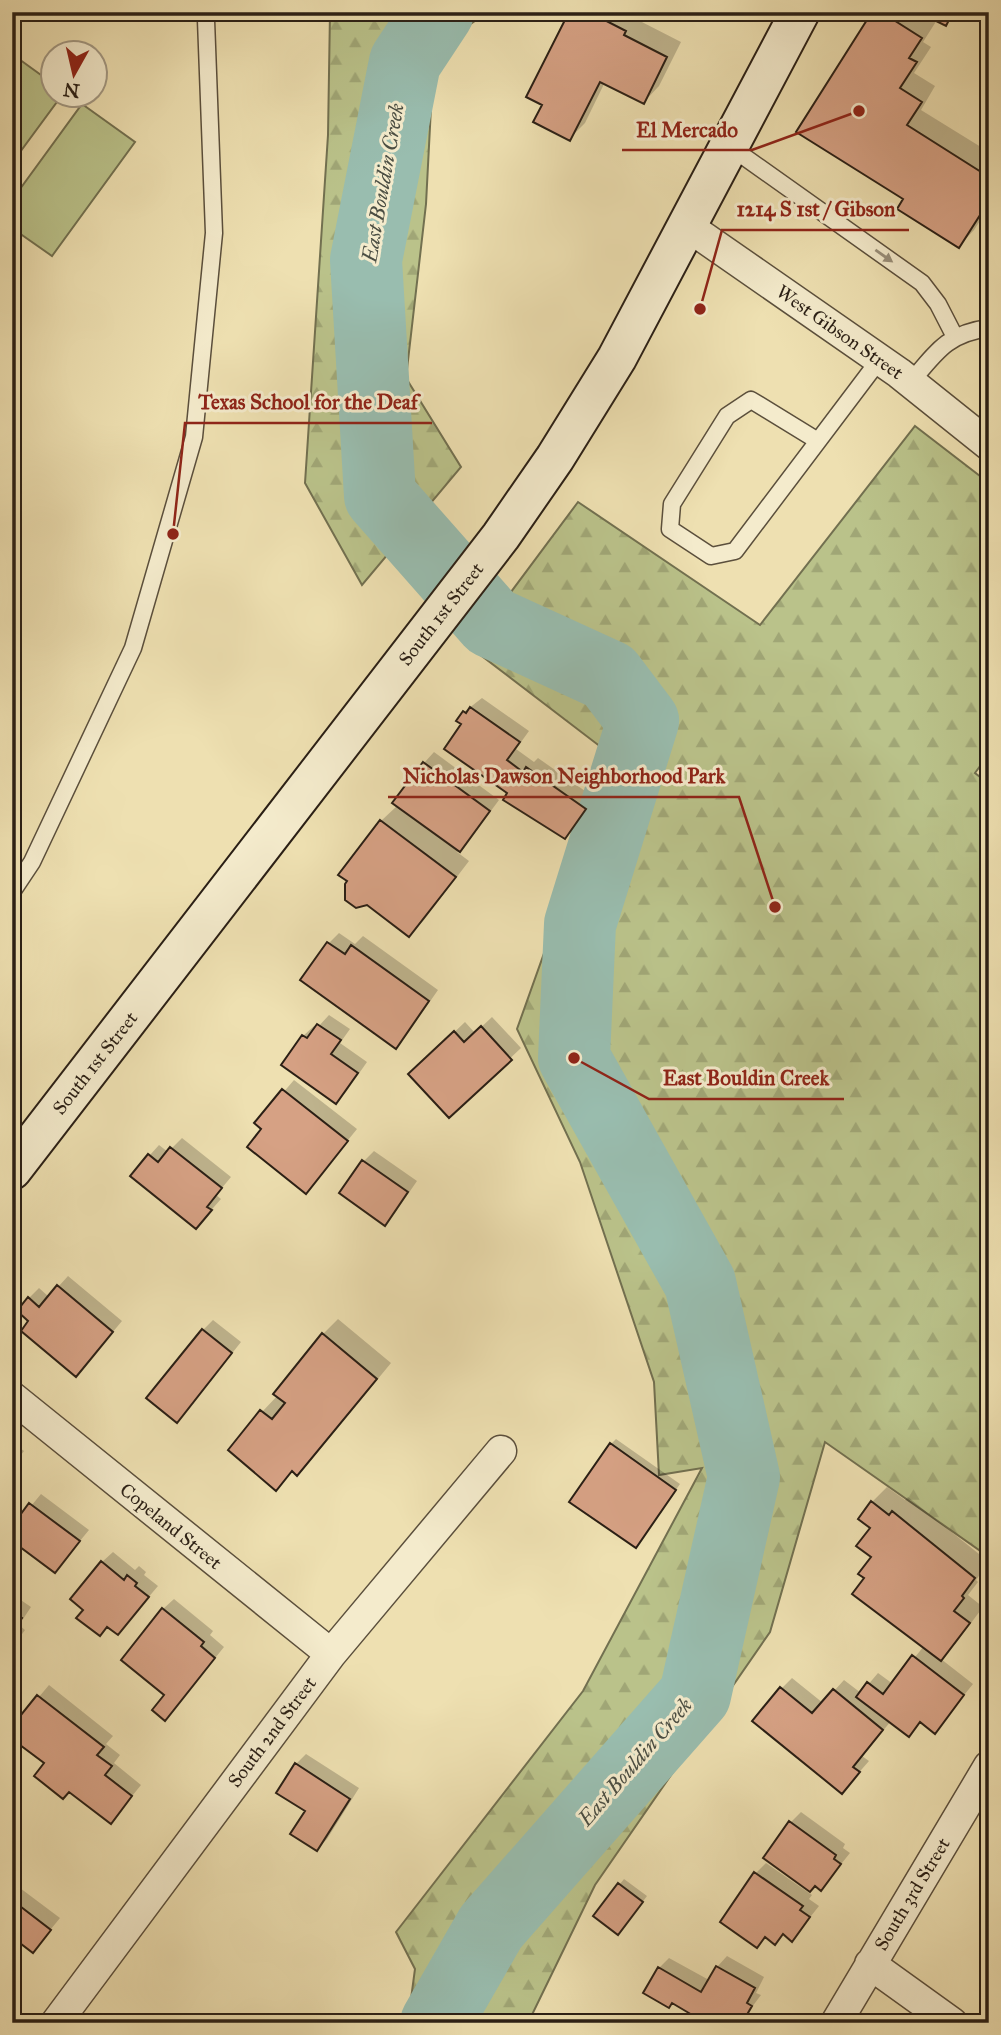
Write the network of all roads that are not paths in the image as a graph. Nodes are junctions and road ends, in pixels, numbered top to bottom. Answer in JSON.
{"nodes":[{"id":1,"x":208,"y":12,"type":"edge"},
{"id":2,"x":800,"y":12,"type":"edge"},
{"id":3,"x":729,"y":146,"type":"junction"},
{"id":4,"x":686,"y":225,"type":"junction"},
{"id":5,"x":989,"y":328,"type":"edge"},
{"id":6,"x":955,"y":337,"type":"junction"},
{"id":7,"x":880,"y":359,"type":"junction"},
{"id":8,"x":911,"y":382,"type":"junction"},
{"id":9,"x":818,"y":441,"type":"junction"},
{"id":10,"x":989,"y":444,"type":"edge"},
{"id":11,"x":12,"y":892,"type":"edge"},
{"id":12,"x":12,"y":1170,"type":"edge"},
{"id":13,"x":12,"y":1397,"type":"edge"},
{"id":14,"x":501,"y":1451,"type":"dead end"},
{"id":15,"x":331,"y":1654,"type":"junction"},
{"id":16,"x":989,"y":1766,"type":"edge"},
{"id":17,"x":870,"y":1964,"type":"junction"},
{"id":18,"x":56,"y":2023,"type":"edge"},
{"id":19,"x":836,"y":2023,"type":"edge"},
{"id":20,"x":952,"y":2023,"type":"edge"}],
"edges":[{"from":1,"to":11,"type":"lane"},
{"from":2,"to":3,"type":"main road","name":"South 1st Street"},
{"from":3,"to":4,"type":"main road","name":"South 1st Street"},
{"from":3,"to":6,"type":"lane","one_way":true},
{"from":4,"to":7,"type":"street","name":"West Gibson Street"},
{"from":4,"to":12,"type":"main road","name":"South 1st Street"},
{"from":5,"to":6,"type":"lane"},
{"from":6,"to":8,"type":"lane"},
{"from":7,"to":8,"type":"street","name":"West Gibson Street"},
{"from":7,"to":9,"type":"lane"},
{"from":8,"to":10,"type":"street","name":"West Gibson Street"},
{"from":9,"to":9,"type":"lane"},
{"from":13,"to":15,"type":"street","name":"Copeland Street"},
{"from":14,"to":15,"type":"street","name":"South 2nd Street"},
{"from":15,"to":18,"type":"street","name":"South 2nd Street"},
{"from":16,"to":17,"type":"street","name":"South 3rd Street"},
{"from":17,"to":19,"type":"street","name":"South 3rd Street"},
{"from":17,"to":20,"type":"street"}]}
